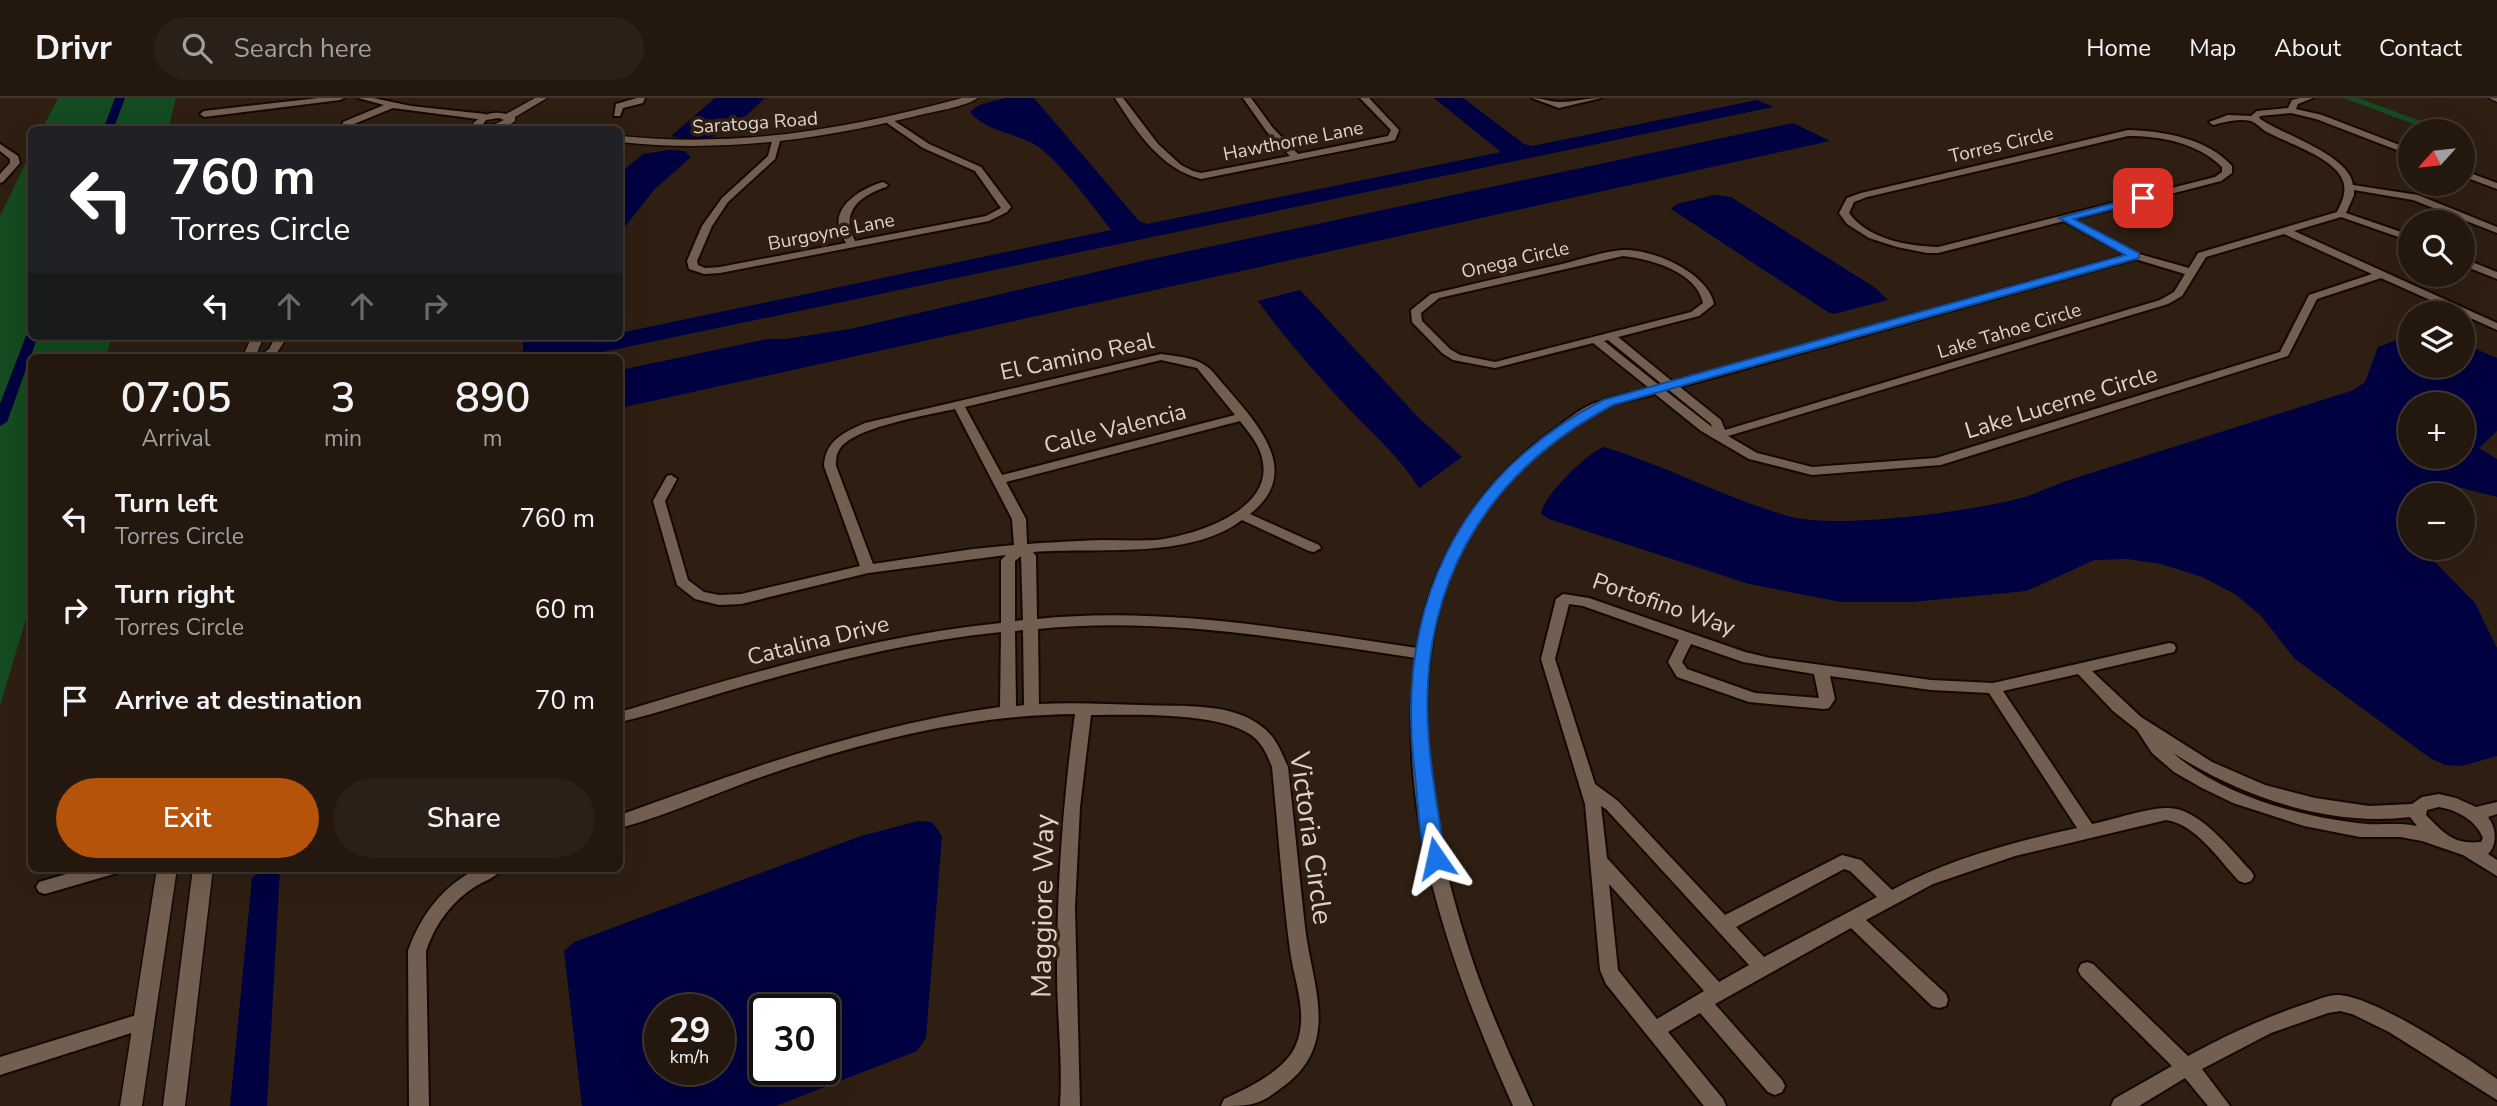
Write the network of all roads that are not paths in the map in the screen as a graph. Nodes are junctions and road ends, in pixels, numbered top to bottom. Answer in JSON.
{"nodes":[{"id":1,"x":340,"y":98,"type":"edge"},
{"id":2,"x":362,"y":98,"type":"edge"},
{"id":3,"x":528,"y":98,"type":"edge"},
{"id":4,"x":542,"y":98,"type":"edge"},
{"id":5,"x":641,"y":98,"type":"edge"},
{"id":6,"x":972,"y":98,"type":"edge"},
{"id":7,"x":1119,"y":98,"type":"edge"},
{"id":8,"x":1247,"y":98,"type":"edge"},
{"id":9,"x":1364,"y":98,"type":"edge"},
{"id":10,"x":1536,"y":98,"type":"edge"},
{"id":11,"x":1597,"y":98,"type":"edge"},
{"id":12,"x":2309,"y":98,"type":"edge"},
{"id":13,"x":390,"y":106,"type":"junction"},
{"id":14,"x":2291,"y":110,"type":"junction"},
{"id":15,"x":204,"y":114,"type":"dead end"},
{"id":16,"x":617,"y":114,"type":"dead end"},
{"id":17,"x":506,"y":117,"type":"junction"},
{"id":18,"x":2254,"y":119,"type":"junction"},
{"id":19,"x":890,"y":121,"type":"junction"},
{"id":20,"x":2213,"y":122,"type":"dead end"},
{"id":21,"x":474,"y":123,"type":"edge"},
{"id":22,"x":346,"y":124,"type":"dead end"},
{"id":23,"x":522,"y":125,"type":"junction"},
{"id":24,"x":495,"y":126,"type":"edge"},
{"id":25,"x":512,"y":126,"type":"edge"},
{"id":26,"x":528,"y":126,"type":"edge"},
{"id":27,"x":623,"y":139,"type":"edge"},
{"id":28,"x":776,"y":141,"type":"junction"},
{"id":29,"x":0,"y":147,"type":"edge"},
{"id":30,"x":2398,"y":147,"type":"edge"},
{"id":31,"x":1297,"y":158,"type":"junction"},
{"id":32,"x":2475,"y":178,"type":"edge"},
{"id":33,"x":0,"y":180,"type":"edge"},
{"id":34,"x":883,"y":185,"type":"dead end"},
{"id":35,"x":2497,"y":186,"type":"edge"},
{"id":36,"x":2350,"y":187,"type":"junction"},
{"id":37,"x":2341,"y":214,"type":"junction"},
{"id":38,"x":2064,"y":218,"type":"junction"},
{"id":39,"x":2497,"y":230,"type":"edge"},
{"id":40,"x":2286,"y":231,"type":"junction"},
{"id":41,"x":2398,"y":234,"type":"edge"},
{"id":42,"x":852,"y":244,"type":"junction"},
{"id":43,"x":2135,"y":256,"type":"junction"},
{"id":44,"x":2475,"y":267,"type":"edge"},
{"id":45,"x":2190,"y":272,"type":"junction"},
{"id":46,"x":2379,"y":275,"type":"junction"},
{"id":47,"x":2497,"y":276,"type":"edge"},
{"id":48,"x":2497,"y":327,"type":"edge"},
{"id":49,"x":1610,"y":336,"type":"junction"},
{"id":50,"x":280,"y":340,"type":"edge"},
{"id":51,"x":1596,"y":340,"type":"junction"},
{"id":52,"x":270,"y":354,"type":"edge"},
{"id":53,"x":1661,"y":386,"type":"junction"},
{"id":54,"x":958,"y":404,"type":"junction"},
{"id":55,"x":1243,"y":418,"type":"junction"},
{"id":56,"x":1720,"y":435,"type":"junction"},
{"id":57,"x":671,"y":480,"type":"dead end"},
{"id":58,"x":998,"y":480,"type":"junction"},
{"id":59,"x":1242,"y":514,"type":"junction"},
{"id":60,"x":1021,"y":548,"type":"junction"},
{"id":61,"x":1314,"y":548,"type":"dead end"},
{"id":62,"x":868,"y":569,"type":"junction"},
{"id":63,"x":1031,"y":624,"type":"junction"},
{"id":64,"x":1009,"y":626,"type":"junction"},
{"id":65,"x":1688,"y":637,"type":"junction"},
{"id":66,"x":2169,"y":648,"type":"dead end"},
{"id":67,"x":1422,"y":654,"type":"junction"},
{"id":68,"x":2082,"y":669,"type":"junction"},
{"id":69,"x":1821,"y":671,"type":"junction"},
{"id":70,"x":1993,"y":688,"type":"junction"},
{"id":71,"x":1084,"y":708,"type":"junction"},
{"id":72,"x":1032,"y":710,"type":"junction"},
{"id":73,"x":1008,"y":712,"type":"junction"},
{"id":74,"x":623,"y":716,"type":"edge"},
{"id":75,"x":2216,"y":779,"type":"junction"},
{"id":76,"x":1590,"y":789,"type":"junction"},
{"id":77,"x":2497,"y":808,"type":"edge"},
{"id":78,"x":2417,"y":810,"type":"junction"},
{"id":79,"x":2474,"y":814,"type":"junction"},
{"id":80,"x":623,"y":821,"type":"edge"},
{"id":81,"x":2087,"y":830,"type":"junction"},
{"id":82,"x":2439,"y":838,"type":"junction"},
{"id":83,"x":2493,"y":848,"type":"edge"},
{"id":84,"x":2467,"y":849,"type":"junction"},
{"id":85,"x":1598,"y":860,"type":"junction"},
{"id":86,"x":2497,"y":869,"type":"edge"},
{"id":87,"x":97,"y":872,"type":"edge"},
{"id":88,"x":166,"y":872,"type":"edge"},
{"id":89,"x":203,"y":872,"type":"edge"},
{"id":90,"x":487,"y":872,"type":"edge"},
{"id":91,"x":2245,"y":876,"type":"dead end"},
{"id":92,"x":45,"y":887,"type":"dead end"},
{"id":93,"x":1890,"y":899,"type":"junction"},
{"id":94,"x":1853,"y":919,"type":"junction"},
{"id":95,"x":1723,"y":925,"type":"junction"},
{"id":96,"x":1762,"y":967,"type":"junction"},
{"id":97,"x":2087,"y":970,"type":"dead end"},
{"id":98,"x":1709,"y":997,"type":"junction"},
{"id":99,"x":1939,"y":1000,"type":"dead end"},
{"id":100,"x":143,"y":1021,"type":"junction"},
{"id":101,"x":1655,"y":1030,"type":"junction"},
{"id":102,"x":0,"y":1066,"type":"edge"},
{"id":103,"x":2188,"y":1068,"type":"junction"},
{"id":104,"x":1775,"y":1086,"type":"dead end"},
{"id":105,"x":2497,"y":1091,"type":"edge"},
{"id":106,"x":131,"y":1106,"type":"edge"},
{"id":107,"x":174,"y":1106,"type":"edge"},
{"id":108,"x":419,"y":1106,"type":"edge"},
{"id":109,"x":1070,"y":1106,"type":"edge"},
{"id":110,"x":1231,"y":1106,"type":"edge"},
{"id":111,"x":1523,"y":1106,"type":"edge"},
{"id":112,"x":1716,"y":1106,"type":"edge"},
{"id":113,"x":2120,"y":1106,"type":"edge"},
{"id":114,"x":2220,"y":1106,"type":"edge"}],
"edges":[{"from":1,"to":15,"type":"street"},
{"from":2,"to":13,"type":"street"},
{"from":3,"to":17,"type":"street"},
{"from":4,"to":17,"type":"street"},
{"from":5,"to":16,"type":"street"},
{"from":6,"to":19,"type":"street","name":"Saratoga Road"},
{"from":7,"to":31,"type":"street","name":"Hawthorne Lane"},
{"from":8,"to":31,"type":"street"},
{"from":9,"to":31,"type":"street","name":"Hawthorne Lane"},
{"from":10,"to":11,"type":"street"},
{"from":12,"to":14,"type":"street"},
{"from":13,"to":21,"type":"street"},
{"from":13,"to":22,"type":"street"},
{"from":14,"to":18,"type":"street"},
{"from":14,"to":30,"type":"street"},
{"from":17,"to":21,"type":"street"},
{"from":17,"to":23,"type":"street"},
{"from":17,"to":24,"type":"street"},
{"from":18,"to":20,"type":"street"},
{"from":18,"to":36,"type":"street"},
{"from":19,"to":28,"type":"street","name":"Saratoga Road"},
{"from":19,"to":42,"type":"street","name":"Burgoyne Lane"},
{"from":23,"to":25,"type":"street"},
{"from":23,"to":26,"type":"street"},
{"from":27,"to":28,"type":"street","name":"Saratoga Road"},
{"from":28,"to":42,"type":"street","name":"Burgoyne Lane"},
{"from":29,"to":33,"type":"street"},
{"from":32,"to":35,"type":"street"},
{"from":34,"to":42,"type":"street"},
{"from":36,"to":37,"type":"street"},
{"from":36,"to":39,"type":"street"},
{"from":37,"to":40,"type":"street","name":"Lake Tahoe Circle"},
{"from":37,"to":41,"type":"street"},
{"from":38,"to":38,"type":"street","name":"Torres Circle"},
{"from":38,"to":43,"type":"street"},
{"from":40,"to":45,"type":"street","name":"Lake Tahoe Circle"},
{"from":40,"to":46,"type":"street"},
{"from":43,"to":45,"type":"street"},
{"from":43,"to":53,"type":"street"},
{"from":44,"to":47,"type":"street"},
{"from":45,"to":56,"type":"street","name":"Lake Tahoe Circle"},
{"from":46,"to":48,"type":"street"},
{"from":46,"to":56,"type":"street","name":"Lake Lucerne Circle"},
{"from":49,"to":51,"type":"street","name":"Onega Circle"},
{"from":49,"to":51,"type":"street","name":"Onega Circle"},
{"from":49,"to":53,"type":"street"},
{"from":50,"to":52,"type":"street"},
{"from":51,"to":53,"type":"street"},
{"from":53,"to":56,"type":"street","name":"Lake Lucerne Circle"},
{"from":53,"to":67,"type":"street"},
{"from":54,"to":55,"type":"street","name":"El Camino Real"},
{"from":54,"to":58,"type":"street"},
{"from":54,"to":62,"type":"street","name":"El Camino Real"},
{"from":55,"to":58,"type":"street","name":"Calle Valencia"},
{"from":55,"to":59,"type":"street","name":"El Camino Real"},
{"from":57,"to":62,"type":"street","name":"El Camino Real"},
{"from":58,"to":60,"type":"street"},
{"from":59,"to":60,"type":"street","name":"El Camino Real"},
{"from":59,"to":61,"type":"street"},
{"from":60,"to":62,"type":"street","name":"El Camino Real"},
{"from":60,"to":63,"type":"street"},
{"from":60,"to":64,"type":"street"},
{"from":63,"to":64,"type":"street","name":"Catalina Drive"},
{"from":63,"to":67,"type":"street","name":"Catalina Drive"},
{"from":63,"to":72,"type":"street"},
{"from":64,"to":73,"type":"street"},
{"from":64,"to":74,"type":"street","name":"Catalina Drive"},
{"from":65,"to":69,"type":"street","name":"Portofino Way"},
{"from":65,"to":69,"type":"street"},
{"from":65,"to":76,"type":"street","name":"Portofino Way"},
{"from":66,"to":68,"type":"street","name":"Portofino Way"},
{"from":67,"to":111,"type":"street"},
{"from":68,"to":70,"type":"street","name":"Portofino Way"},
{"from":68,"to":75,"type":"street"},
{"from":69,"to":70,"type":"street","name":"Portofino Way"},
{"from":70,"to":81,"type":"street"},
{"from":71,"to":72,"type":"street","name":"Victoria Circle"},
{"from":71,"to":109,"type":"street","name":"Maggiore Way"},
{"from":71,"to":110,"type":"street","name":"Victoria Circle"},
{"from":72,"to":73,"type":"street","name":"Victoria Circle"},
{"from":73,"to":80,"type":"street","name":"Victoria Circle"},
{"from":75,"to":78,"type":"street"},
{"from":75,"to":82,"type":"street"},
{"from":76,"to":85,"type":"street","name":"Portofino Way"},
{"from":76,"to":95,"type":"street"},
{"from":77,"to":79,"type":"street"},
{"from":78,"to":79,"type":"street"},
{"from":78,"to":82,"type":"street"},
{"from":79,"to":83,"type":"street"},
{"from":81,"to":91,"type":"street"},
{"from":81,"to":93,"type":"street"},
{"from":82,"to":84,"type":"street"},
{"from":83,"to":84,"type":"street"},
{"from":84,"to":86,"type":"street"},
{"from":85,"to":98,"type":"street"},
{"from":85,"to":101,"type":"street","name":"Portofino Way"},
{"from":87,"to":92,"type":"street"},
{"from":88,"to":100,"type":"street"},
{"from":89,"to":107,"type":"street"},
{"from":90,"to":108,"type":"street"},
{"from":93,"to":94,"type":"street"},
{"from":93,"to":95,"type":"street"},
{"from":94,"to":96,"type":"street"},
{"from":94,"to":99,"type":"street"},
{"from":95,"to":96,"type":"street"},
{"from":96,"to":98,"type":"street"},
{"from":97,"to":103,"type":"street"},
{"from":98,"to":101,"type":"street"},
{"from":98,"to":104,"type":"street"},
{"from":100,"to":102,"type":"street"},
{"from":100,"to":106,"type":"street"},
{"from":101,"to":112,"type":"street","name":"Portofino Way"},
{"from":103,"to":105,"type":"street"},
{"from":103,"to":113,"type":"street"},
{"from":103,"to":114,"type":"street"}]}
